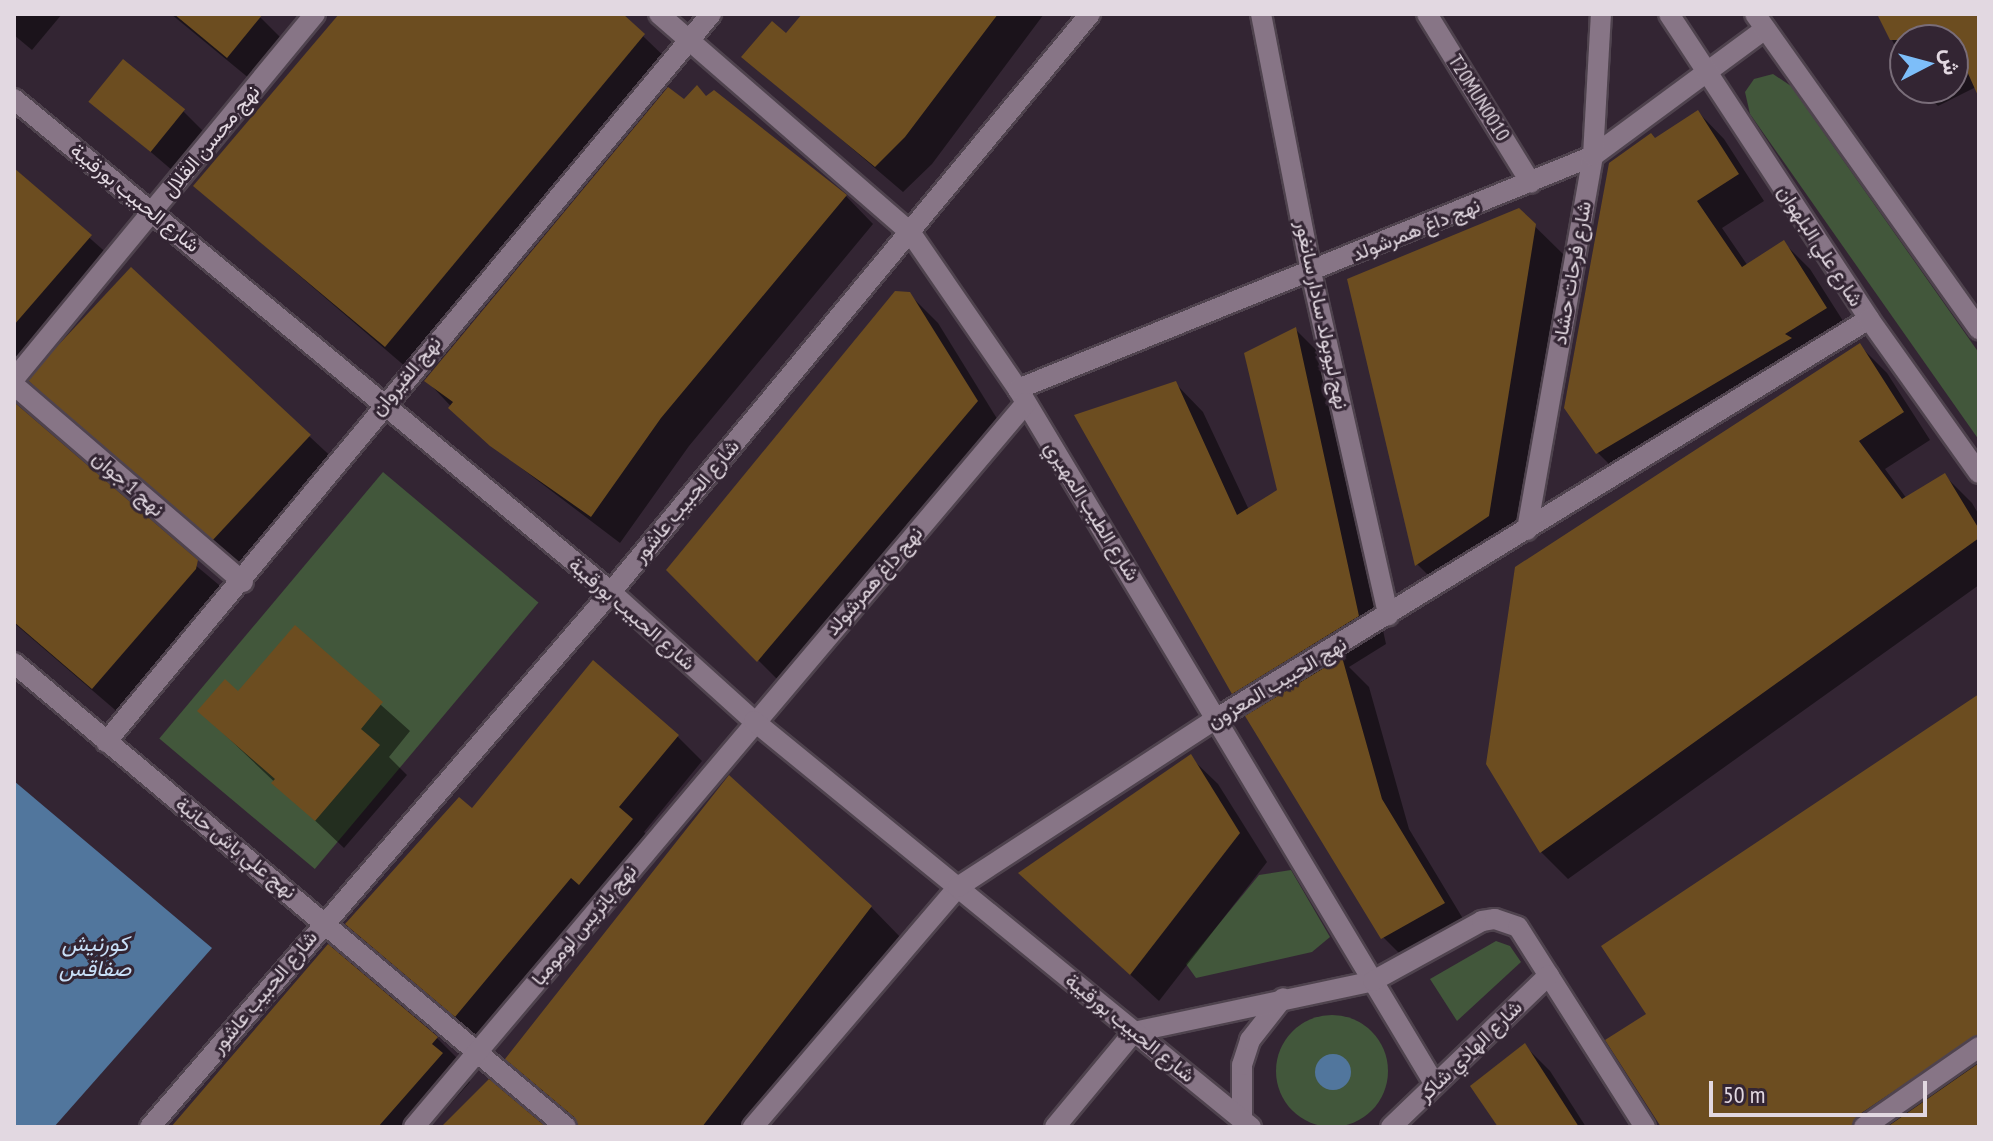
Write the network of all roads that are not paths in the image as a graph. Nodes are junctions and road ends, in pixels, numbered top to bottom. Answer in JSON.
{"nodes":[{"id":1,"x":659,"y":14,"type":"edge"},
{"id":2,"x":711,"y":14,"type":"edge"},
{"id":3,"x":1090,"y":14,"type":"edge"},
{"id":4,"x":1261,"y":14,"type":"edge"},
{"id":5,"x":1427,"y":14,"type":"edge"},
{"id":6,"x":1601,"y":14,"type":"edge"},
{"id":7,"x":1669,"y":14,"type":"edge"},
{"id":8,"x":312,"y":15,"type":"edge"},
{"id":9,"x":1760,"y":22,"type":"edge"},
{"id":10,"x":688,"y":40,"type":"junction"},
{"id":11,"x":1706,"y":73,"type":"junction"},
{"id":12,"x":14,"y":99,"type":"edge"},
{"id":13,"x":1593,"y":156,"type":"junction"},
{"id":14,"x":1531,"y":183,"type":"junction"},
{"id":15,"x":153,"y":211,"type":"junction"},
{"id":16,"x":910,"y":232,"type":"junction"},
{"id":17,"x":1311,"y":272,"type":"junction"},
{"id":18,"x":1869,"y":319,"type":"junction"},
{"id":19,"x":1979,"y":329,"type":"edge"},
{"id":20,"x":14,"y":379,"type":"edge"},
{"id":21,"x":14,"y":385,"type":"edge"},
{"id":22,"x":1022,"y":396,"type":"junction"},
{"id":23,"x":382,"y":404,"type":"junction"},
{"id":24,"x":1979,"y":473,"type":"edge"},
{"id":25,"x":1527,"y":530,"type":"junction"},
{"id":26,"x":243,"y":582,"type":"junction"},
{"id":27,"x":611,"y":592,"type":"junction"},
{"id":28,"x":1388,"y":615,"type":"junction"},
{"id":29,"x":14,"y":663,"type":"edge"},
{"id":30,"x":1219,"y":717,"type":"junction"},
{"id":31,"x":754,"y":721,"type":"junction"},
{"id":32,"x":106,"y":742,"type":"junction"},
{"id":33,"x":958,"y":887,"type":"junction"},
{"id":34,"x":325,"y":921,"type":"junction"},
{"id":35,"x":1549,"y":975,"type":"junction"},
{"id":36,"x":1373,"y":981,"type":"junction"},
{"id":37,"x":1283,"y":998,"type":"junction"},
{"id":38,"x":1134,"y":1032,"type":"junction"},
{"id":39,"x":1979,"y":1047,"type":"edge"},
{"id":40,"x":477,"y":1053,"type":"junction"},
{"id":41,"x":1434,"y":1083,"type":"junction"},
{"id":42,"x":1246,"y":1123,"type":"edge"},
{"id":43,"x":150,"y":1127,"type":"edge"},
{"id":44,"x":414,"y":1127,"type":"edge"},
{"id":45,"x":566,"y":1127,"type":"edge"},
{"id":46,"x":753,"y":1127,"type":"edge"},
{"id":47,"x":1055,"y":1127,"type":"edge"},
{"id":48,"x":1391,"y":1127,"type":"edge"},
{"id":49,"x":1645,"y":1127,"type":"edge"},
{"id":50,"x":1864,"y":1127,"type":"edge"}],
"edges":[{"from":1,"to":10,"type":"street","name":"شارع الطيب المهيري"},
{"from":2,"to":10,"type":"street","name":"نهج القيروان"},
{"from":3,"to":16,"type":"street","name":"شارع الحبيب عاشور"},
{"from":4,"to":17,"type":"street","name":"نهج ليوبولد سادار سانغور"},
{"from":5,"to":14,"type":"street","name":"T20MUN0010"},
{"from":6,"to":13,"type":"street","name":"شارع فرحات حشاد"},
{"from":7,"to":11,"type":"street","name":"شارع علي البلهوان"},
{"from":8,"to":15,"type":"street","name":"نهج محسن القلال"},
{"from":9,"to":11,"type":"street","name":"نهج داغ همرشولد"},
{"from":9,"to":19,"type":"street"},
{"from":10,"to":16,"type":"street","name":"شارع الطيب المهيري"},
{"from":10,"to":23,"type":"street","name":"نهج القيروان"},
{"from":11,"to":13,"type":"street","name":"نهج داغ همرشولد"},
{"from":11,"to":18,"type":"street","name":"شارع علي البلهوان"},
{"from":12,"to":15,"type":"street","name":"شارع الحبيب بورقيبة"},
{"from":13,"to":14,"type":"street","name":"نهج داغ همرشولد"},
{"from":13,"to":25,"type":"street","name":"شارع فرحات حشاد"},
{"from":14,"to":17,"type":"street","name":"نهج داغ همرشولد"},
{"from":15,"to":20,"type":"street","name":"نهج محسن القلال"},
{"from":15,"to":23,"type":"street","name":"شارع الحبيب بورقيبة"},
{"from":16,"to":22,"type":"street","name":"شارع الطيب المهيري"},
{"from":16,"to":27,"type":"street","name":"شارع الحبيب عاشور"},
{"from":17,"to":22,"type":"street","name":"نهج داغ همرشولد"},
{"from":17,"to":28,"type":"street","name":"نهج ليوبولد سادار سانغور"},
{"from":18,"to":24,"type":"street","name":"شارع علي البلهوان"},
{"from":18,"to":25,"type":"street","name":"نهج الحبيب المعزون"},
{"from":21,"to":26,"type":"street","name":"نهج 1 جوان"},
{"from":22,"to":30,"type":"street","name":"شارع الطيب المهيري"},
{"from":22,"to":31,"type":"street","name":"نهج داغ همرشولد"},
{"from":23,"to":26,"type":"street","name":"نهج القيروان"},
{"from":23,"to":27,"type":"street","name":"شارع الحبيب بورقيبة"},
{"from":25,"to":28,"type":"street","name":"نهج الحبيب المعزون"},
{"from":26,"to":32,"type":"street","name":"نهج القيروان"},
{"from":27,"to":31,"type":"street","name":"شارع الحبيب بورقيبة"},
{"from":27,"to":34,"type":"street","name":"شارع الحبيب عاشور"},
{"from":28,"to":30,"type":"street","name":"نهج الحبيب المعزون"},
{"from":29,"to":32,"type":"street","name":"نهج علي باش حانبة"},
{"from":30,"to":33,"type":"street","name":"نهج الحبيب المعزون"},
{"from":30,"to":36,"type":"street","name":"شارع الطيب المهيري"},
{"from":31,"to":33,"type":"street","name":"شارع الحبيب بورقيبة"},
{"from":31,"to":40,"type":"street","name":"نهج باتريس لومومبا"},
{"from":32,"to":34,"type":"street","name":"نهج علي باش حانبة"},
{"from":33,"to":38,"type":"street","name":"شارع الحبيب بورقيبة"},
{"from":33,"to":46,"type":"street","name":"نهج الحبيب المعزون"},
{"from":34,"to":40,"type":"street","name":"نهج علي باش حانبة"},
{"from":34,"to":43,"type":"street","name":"شارع الحبيب عاشور"},
{"from":35,"to":36,"type":"street"},
{"from":35,"to":41,"type":"street","name":"شارع الهادي شاكر"},
{"from":35,"to":49,"type":"street"},
{"from":36,"to":37,"type":"street"},
{"from":36,"to":41,"type":"street","name":"شارع الطيب المهيري"},
{"from":37,"to":38,"type":"street"},
{"from":37,"to":42,"type":"street"},
{"from":38,"to":42,"type":"street","name":"شارع الحبيب بورقيبة"},
{"from":38,"to":47,"type":"street"},
{"from":39,"to":50,"type":"street"},
{"from":40,"to":44,"type":"street","name":"نهج باتريس لومومبا"},
{"from":40,"to":45,"type":"street","name":"نهج علي باش حانبة"},
{"from":41,"to":48,"type":"street","name":"شارع الهادي شاكر"}]}
